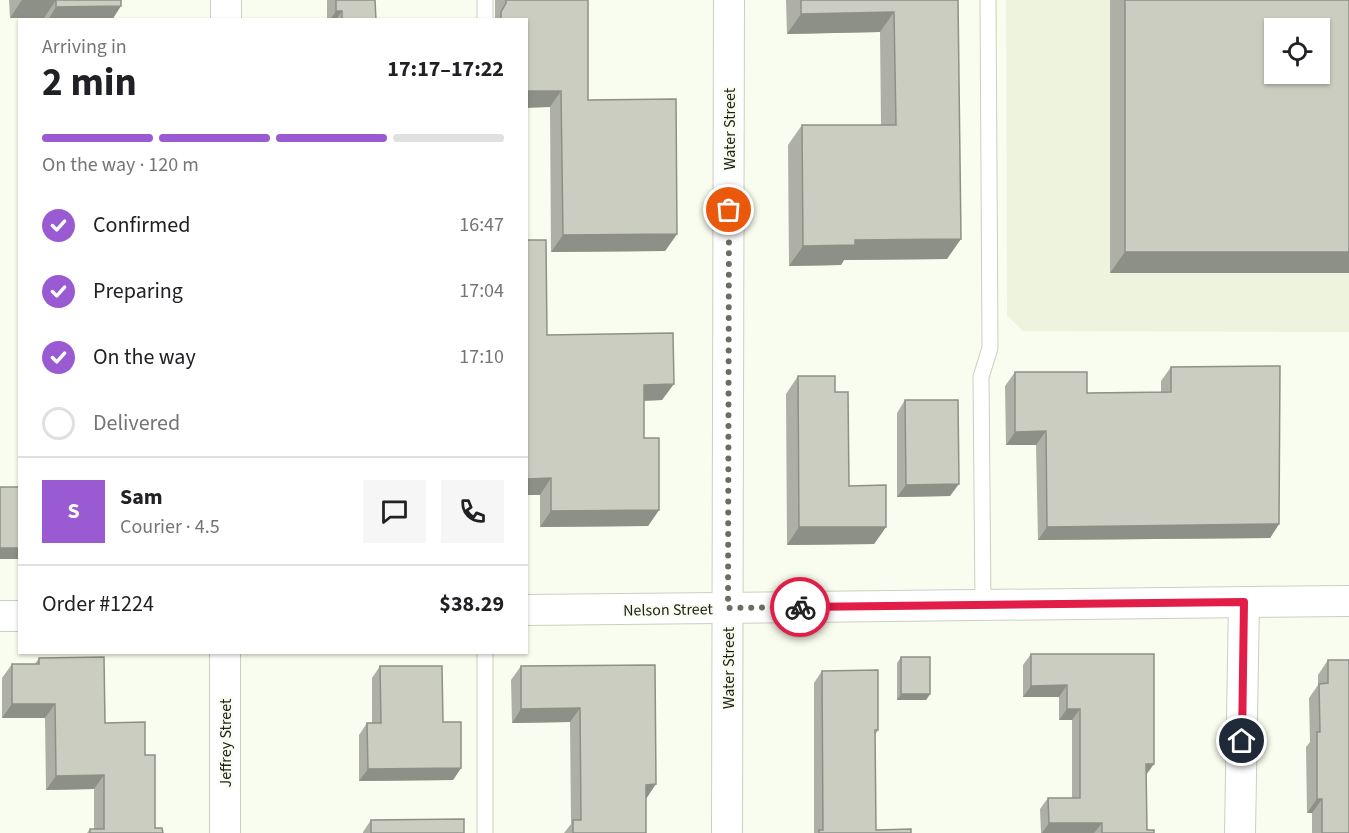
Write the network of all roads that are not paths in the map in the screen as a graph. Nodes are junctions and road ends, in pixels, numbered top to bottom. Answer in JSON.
{"nodes":[{"id":1,"x":225,"y":0,"type":"edge"},
{"id":2,"x":485,"y":0,"type":"edge"},
{"id":3,"x":729,"y":0,"type":"edge"},
{"id":4,"x":988,"y":0,"type":"edge"},
{"id":5,"x":225,"y":18,"type":"edge"},
{"id":6,"x":485,"y":18,"type":"edge"},
{"id":7,"x":1349,"y":601,"type":"edge"},
{"id":8,"x":1244,"y":602,"type":"junction"},
{"id":9,"x":983,"y":605,"type":"junction"},
{"id":10,"x":728,"y":608,"type":"junction"},
{"id":11,"x":528,"y":610,"type":"edge"},
{"id":12,"x":0,"y":616,"type":"edge"},
{"id":13,"x":18,"y":616,"type":"edge"},
{"id":14,"x":225,"y":654,"type":"edge"},
{"id":15,"x":484,"y":654,"type":"edge"},
{"id":16,"x":225,"y":833,"type":"edge"},
{"id":17,"x":484,"y":833,"type":"edge"},
{"id":18,"x":728,"y":833,"type":"edge"},
{"id":19,"x":1240,"y":833,"type":"edge"}],
"edges":[{"from":1,"to":5,"type":"street"},
{"from":2,"to":6,"type":"lane"},
{"from":3,"to":10,"type":"street","name":"Water Street"},
{"from":4,"to":9,"type":"lane"},
{"from":7,"to":8,"type":"street","name":"Nelson Street"},
{"from":8,"to":9,"type":"street","name":"Nelson Street"},
{"from":8,"to":19,"type":"street"},
{"from":9,"to":10,"type":"street","name":"Nelson Street"},
{"from":10,"to":11,"type":"street","name":"Nelson Street"},
{"from":10,"to":18,"type":"street","name":"Water Street"},
{"from":12,"to":13,"type":"street"},
{"from":14,"to":16,"type":"street","name":"Jeffrey Street"},
{"from":15,"to":17,"type":"lane"}]}
